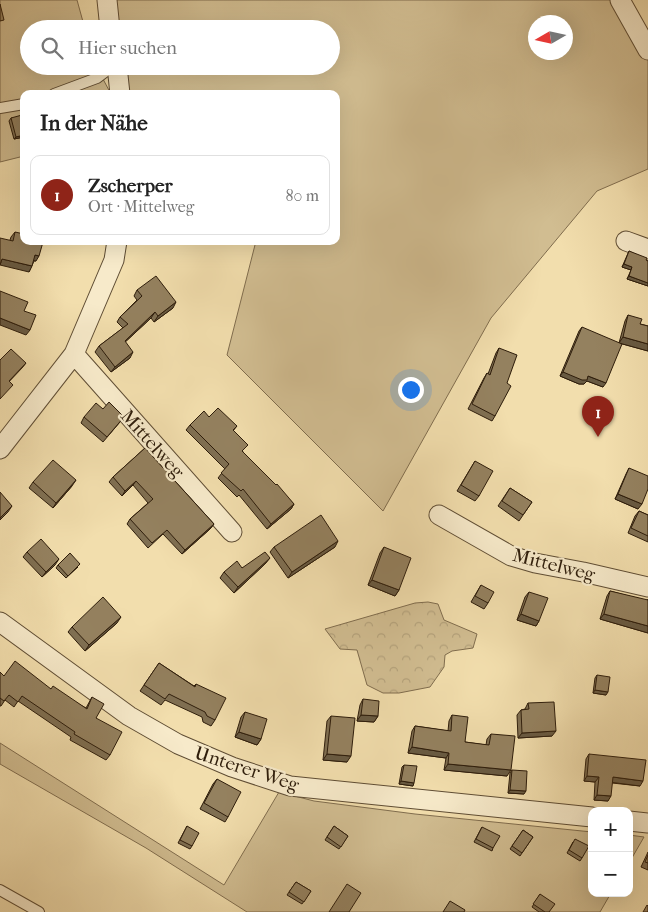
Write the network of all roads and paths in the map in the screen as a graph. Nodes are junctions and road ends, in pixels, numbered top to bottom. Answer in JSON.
{"nodes":[{"id":1,"x":107,"y":0,"type":"edge"},
{"id":2,"x":620,"y":0,"type":"edge"},
{"id":3,"x":109,"y":20,"type":"edge"},
{"id":4,"x":648,"y":50,"type":"edge"},
{"id":5,"x":102,"y":75,"type":"edge"},
{"id":6,"x":117,"y":75,"type":"edge"},
{"id":7,"x":65,"y":90,"type":"edge"},
{"id":8,"x":119,"y":90,"type":"edge"},
{"id":9,"x":20,"y":105,"type":"edge"},
{"id":10,"x":0,"y":108,"type":"edge"},
{"id":11,"x":626,"y":240,"type":"dead end"},
{"id":12,"x":116,"y":245,"type":"edge"},
{"id":13,"x":648,"y":250,"type":"edge"},
{"id":14,"x":74,"y":354,"type":"junction"},
{"id":15,"x":0,"y":450,"type":"edge"},
{"id":16,"x":439,"y":515,"type":"dead end"},
{"id":17,"x":232,"y":532,"type":"dead end"},
{"id":18,"x":648,"y":587,"type":"edge"},
{"id":19,"x":0,"y":622,"type":"edge"},
{"id":20,"x":588,"y":817,"type":"edge"},
{"id":21,"x":633,"y":821,"type":"edge"},
{"id":22,"x":648,"y":823,"type":"edge"},
{"id":23,"x":0,"y":890,"type":"edge"},
{"id":24,"x":39,"y":912,"type":"edge"}],
"edges":[{"from":1,"to":3,"type":"street"},
{"from":2,"to":4,"type":"street"},
{"from":5,"to":7,"type":"lane"},
{"from":6,"to":8,"type":"street"},
{"from":9,"to":10,"type":"lane"},
{"from":11,"to":13,"type":"street"},
{"from":12,"to":14,"type":"street"},
{"from":14,"to":15,"type":"street"},
{"from":14,"to":17,"type":"street","name":"Mittelweg"},
{"from":16,"to":18,"type":"street","name":"Mittelweg"},
{"from":19,"to":20,"type":"street","name":"Unterer Weg"},
{"from":21,"to":22,"type":"street"},
{"from":23,"to":24,"type":"lane"}]}
